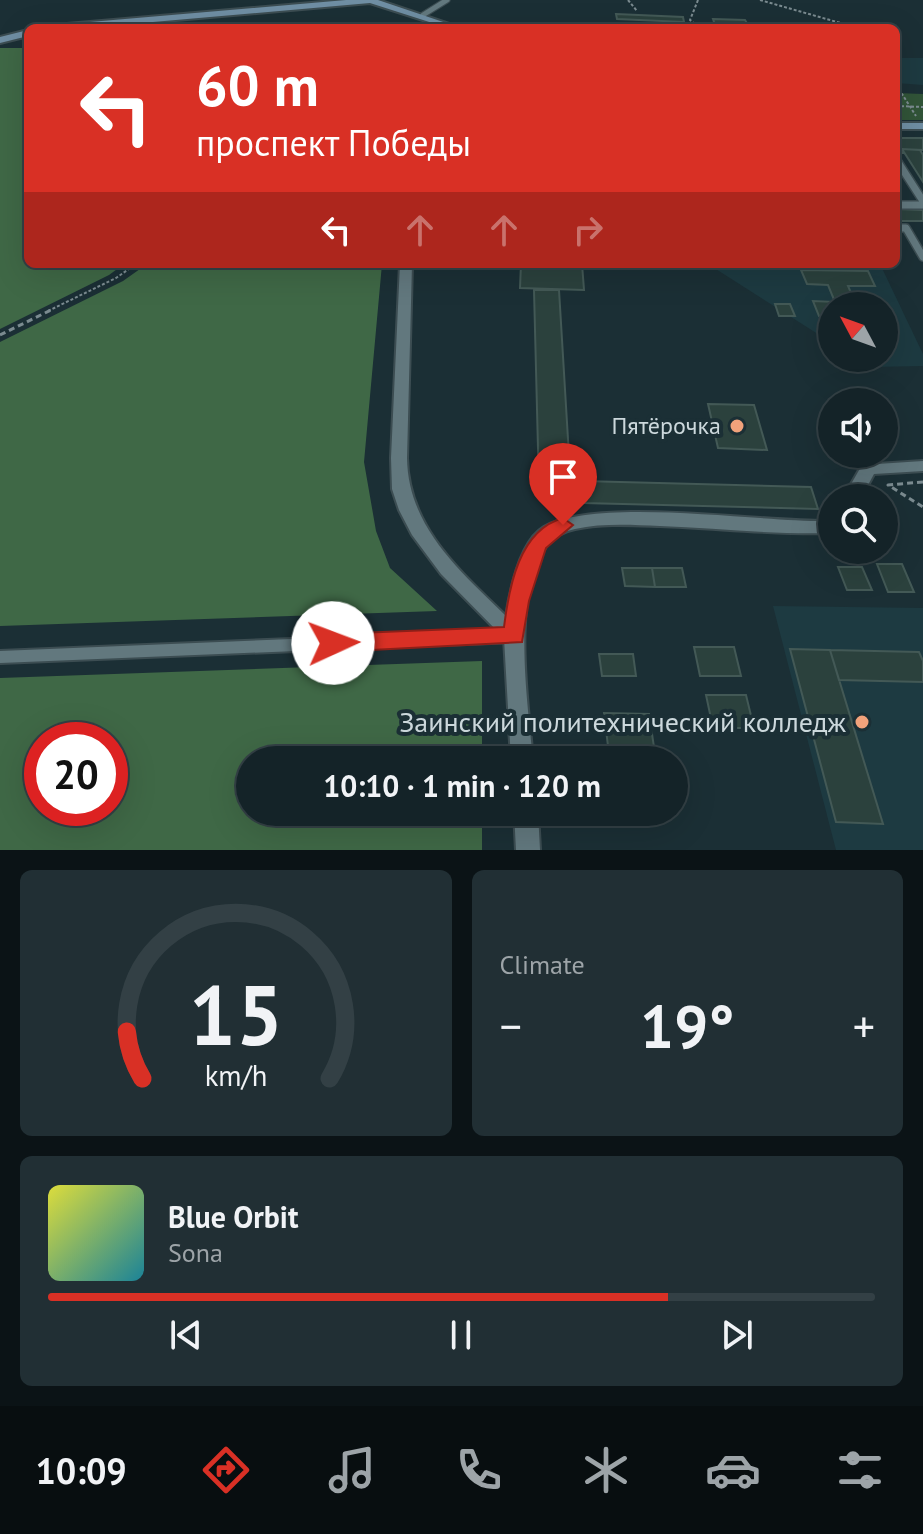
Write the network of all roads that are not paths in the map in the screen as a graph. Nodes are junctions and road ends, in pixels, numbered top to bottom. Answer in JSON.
{"nodes":[{"id":1,"x":372,"y":0,"type":"edge"},
{"id":2,"x":447,"y":0,"type":"edge"},
{"id":3,"x":423,"y":15,"type":"junction"},
{"id":4,"x":100,"y":24,"type":"edge"},
{"id":5,"x":447,"y":24,"type":"edge"},
{"id":6,"x":24,"y":34,"type":"edge"},
{"id":7,"x":0,"y":40,"type":"edge"},
{"id":8,"x":900,"y":126,"type":"edge"},
{"id":9,"x":923,"y":126,"type":"edge"},
{"id":10,"x":900,"y":166,"type":"edge"},
{"id":11,"x":923,"y":203,"type":"edge"},
{"id":12,"x":900,"y":205,"type":"edge"},
{"id":13,"x":900,"y":228,"type":"edge"},
{"id":14,"x":923,"y":257,"type":"edge"},
{"id":15,"x":406,"y":268,"type":"edge"},
{"id":16,"x":923,"y":466,"type":"edge"},
{"id":17,"x":860,"y":484,"type":"edge"},
{"id":18,"x":818,"y":527,"type":"edge"},
{"id":19,"x":514,"y":636,"type":"junction"},
{"id":20,"x":0,"y":657,"type":"edge"},
{"id":21,"x":521,"y":746,"type":"edge"},
{"id":22,"x":527,"y":826,"type":"edge"},
{"id":23,"x":528,"y":850,"type":"edge"}],
"edges":[{"from":1,"to":3,"type":"street"},
{"from":1,"to":4,"type":"street"},
{"from":2,"to":3,"type":"lane"},
{"from":3,"to":5,"type":"street"},
{"from":6,"to":7,"type":"street"},
{"from":8,"to":9,"type":"street"},
{"from":10,"to":11,"type":"lane"},
{"from":11,"to":12,"type":"lane"},
{"from":13,"to":14,"type":"lane"},
{"from":15,"to":19,"type":"street"},
{"from":16,"to":17,"type":"street"},
{"from":18,"to":19,"type":"street"},
{"from":19,"to":20,"type":"lane"},
{"from":19,"to":21,"type":"street"},
{"from":22,"to":23,"type":"street"}]}
